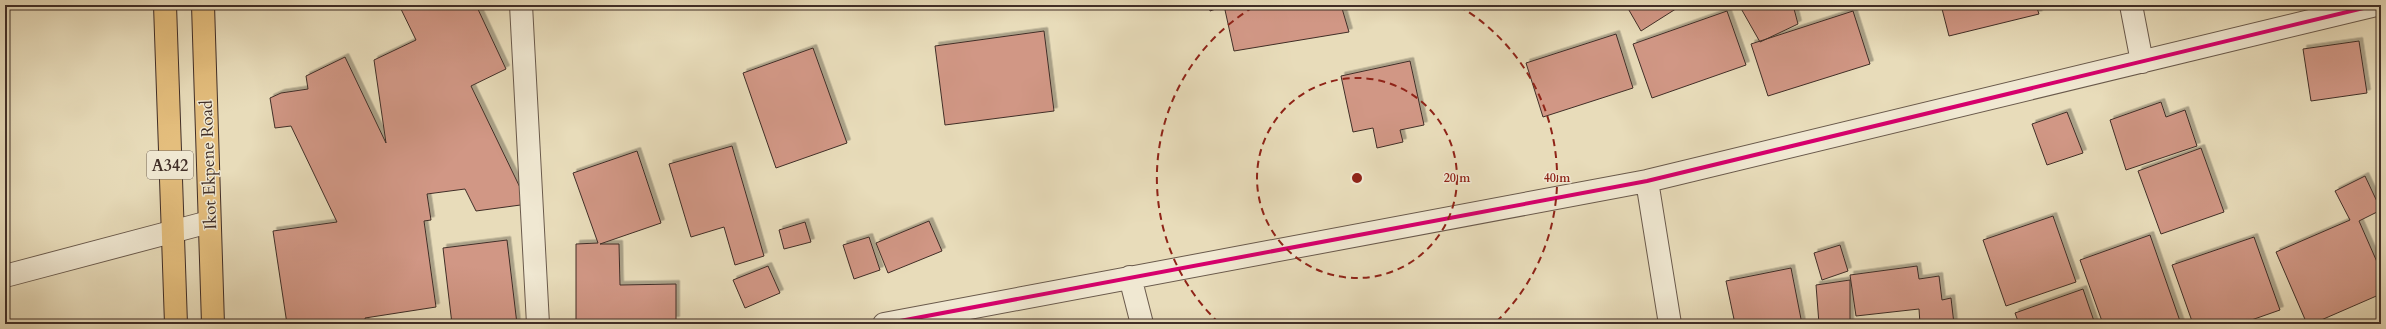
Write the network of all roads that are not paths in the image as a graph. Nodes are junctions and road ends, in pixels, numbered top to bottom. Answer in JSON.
{"nodes":[{"id":1,"x":165,"y":5,"type":"edge"},
{"id":2,"x":203,"y":5,"type":"edge"},
{"id":3,"x":521,"y":5,"type":"edge"},
{"id":4,"x":2131,"y":5,"type":"edge"},
{"id":5,"x":2376,"y":5,"type":"edge"},
{"id":6,"x":2142,"y":62,"type":"junction"},
{"id":7,"x":1647,"y":181,"type":"junction"},
{"id":8,"x":210,"y":222,"type":"junction"},
{"id":9,"x":173,"y":234,"type":"junction"},
{"id":10,"x":5,"y":276,"type":"edge"},
{"id":11,"x":1130,"y":277,"type":"junction"},
{"id":12,"x":176,"y":324,"type":"edge"},
{"id":13,"x":213,"y":324,"type":"edge"},
{"id":14,"x":538,"y":324,"type":"edge"},
{"id":15,"x":884,"y":324,"type":"edge"},
{"id":16,"x":1142,"y":324,"type":"edge"},
{"id":17,"x":1670,"y":324,"type":"edge"}],
"edges":[{"from":1,"to":9,"type":"highway","number":"A342"},
{"from":2,"to":8,"type":"highway","name":"Ikot Ekpene Road","number":"A342"},
{"from":3,"to":14,"type":"street"},
{"from":4,"to":6,"type":"street"},
{"from":5,"to":6,"type":"street"},
{"from":6,"to":7,"type":"street"},
{"from":7,"to":11,"type":"street"},
{"from":7,"to":17,"type":"street"},
{"from":8,"to":9,"type":"street"},
{"from":8,"to":13,"type":"highway","name":"Ikot Ekpene Road","number":"A342"},
{"from":9,"to":10,"type":"street"},
{"from":9,"to":12,"type":"highway","number":"A342"},
{"from":11,"to":15,"type":"street"},
{"from":11,"to":16,"type":"street"}]}
